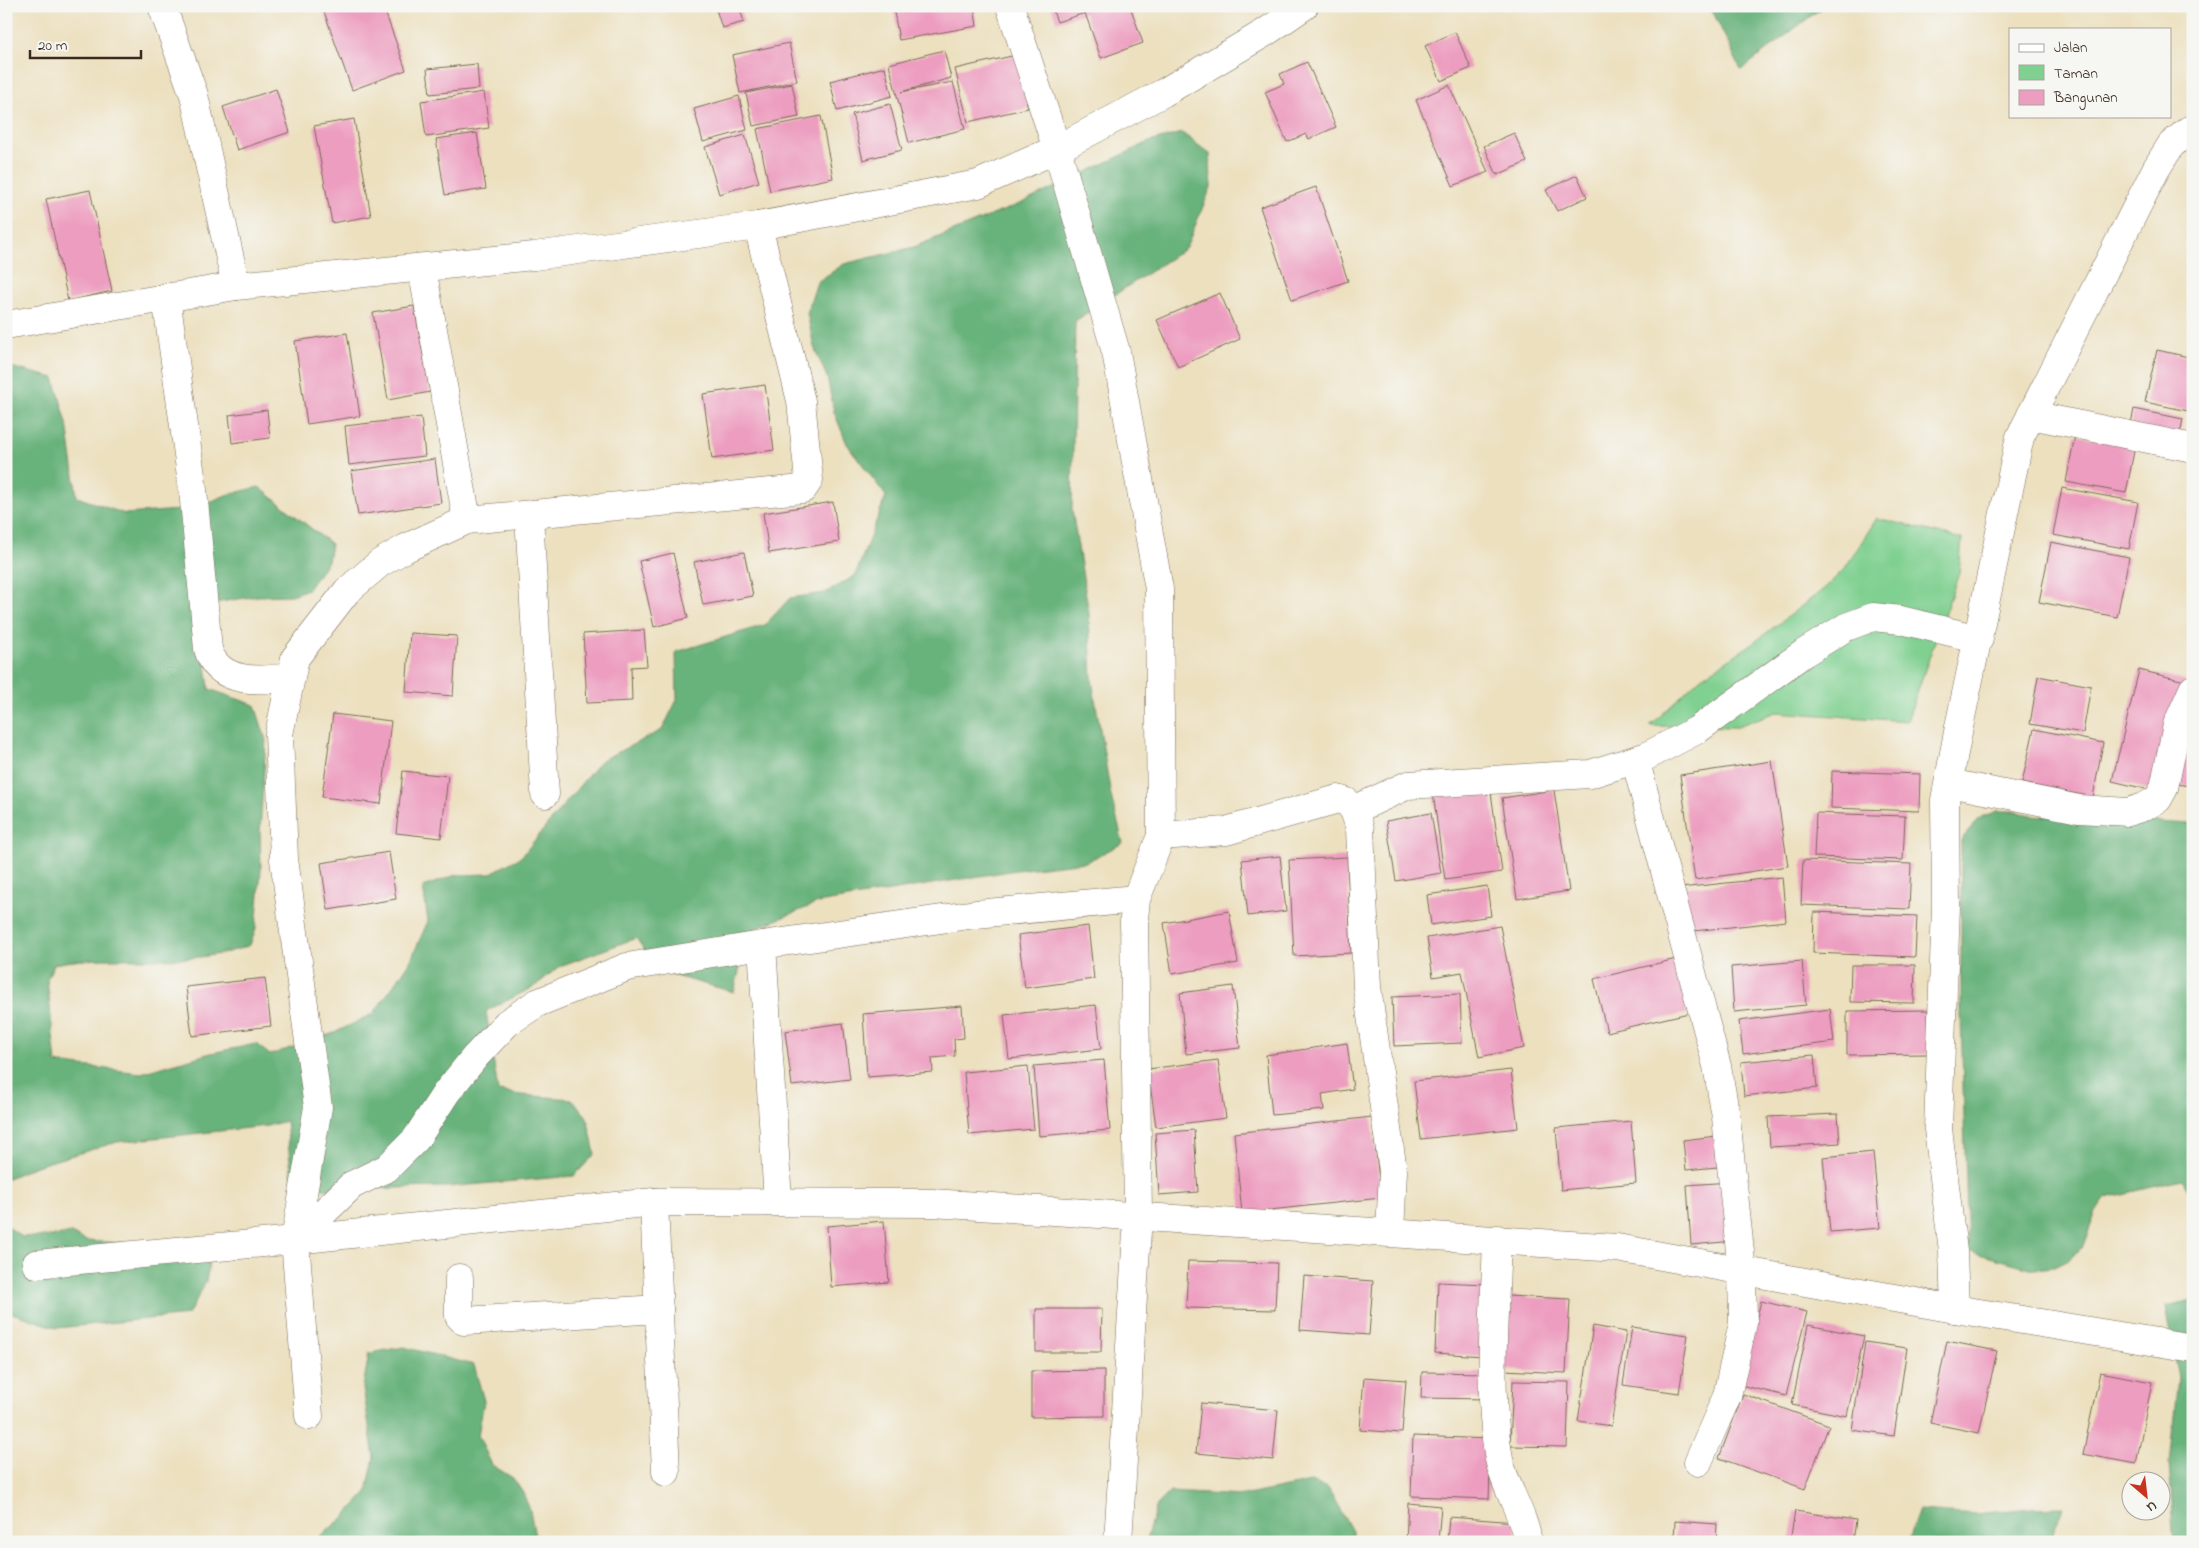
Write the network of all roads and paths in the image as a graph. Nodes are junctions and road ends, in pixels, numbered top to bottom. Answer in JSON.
{"nodes":[{"id":1,"x":162,"y":6,"type":"edge"},
{"id":2,"x":1010,"y":6,"type":"edge"},
{"id":3,"x":1304,"y":6,"type":"edge"},
{"id":4,"x":2193,"y":130,"type":"edge"},
{"id":5,"x":1057,"y":149,"type":"junction"},
{"id":6,"x":758,"y":226,"type":"junction"},
{"id":7,"x":422,"y":268,"type":"junction"},
{"id":8,"x":236,"y":286,"type":"junction"},
{"id":9,"x":166,"y":298,"type":"junction"},
{"id":10,"x":6,"y":325,"type":"edge"},
{"id":11,"x":2031,"y":415,"type":"junction"},
{"id":12,"x":2193,"y":448,"type":"edge"},
{"id":13,"x":528,"y":515,"type":"junction"},
{"id":14,"x":467,"y":520,"type":"junction"},
{"id":15,"x":1979,"y":639,"type":"junction"},
{"id":16,"x":291,"y":677,"type":"junction"},
{"id":17,"x":2193,"y":689,"type":"edge"},
{"id":18,"x":1633,"y":760,"type":"junction"},
{"id":19,"x":1948,"y":783,"type":"junction"},
{"id":20,"x":545,"y":794,"type":"dead end"},
{"id":21,"x":1354,"y":810,"type":"junction"},
{"id":22,"x":1161,"y":836,"type":"junction"},
{"id":23,"x":1136,"y":899,"type":"junction"},
{"id":24,"x":762,"y":945,"type":"junction"},
{"id":25,"x":654,"y":1202,"type":"junction"},
{"id":26,"x":778,"y":1202,"type":"junction"},
{"id":27,"x":1138,"y":1215,"type":"junction"},
{"id":28,"x":1390,"y":1232,"type":"junction"},
{"id":29,"x":295,"y":1240,"type":"junction"},
{"id":30,"x":1497,"y":1240,"type":"junction"},
{"id":31,"x":36,"y":1264,"type":"dead end"},
{"id":32,"x":1742,"y":1271,"type":"junction"},
{"id":33,"x":459,"y":1278,"type":"dead end"},
{"id":34,"x":659,"y":1308,"type":"junction"},
{"id":35,"x":1955,"y":1309,"type":"junction"},
{"id":36,"x":2193,"y":1348,"type":"edge"},
{"id":37,"x":309,"y":1416,"type":"dead end"},
{"id":38,"x":1698,"y":1462,"type":"dead end"},
{"id":39,"x":666,"y":1472,"type":"dead end"},
{"id":40,"x":1118,"y":1542,"type":"edge"},
{"id":41,"x":1528,"y":1542,"type":"edge"}],
"edges":[{"from":1,"to":8,"type":"street"},
{"from":2,"to":5,"type":"street"},
{"from":3,"to":5,"type":"street"},
{"from":4,"to":11,"type":"street"},
{"from":5,"to":6,"type":"street"},
{"from":5,"to":22,"type":"street"},
{"from":6,"to":7,"type":"street"},
{"from":6,"to":13,"type":"street"},
{"from":7,"to":8,"type":"street"},
{"from":7,"to":14,"type":"street"},
{"from":8,"to":9,"type":"street"},
{"from":9,"to":10,"type":"street"},
{"from":9,"to":16,"type":"street"},
{"from":11,"to":12,"type":"street"},
{"from":11,"to":15,"type":"street"},
{"from":13,"to":14,"type":"street"},
{"from":13,"to":20,"type":"street"},
{"from":14,"to":16,"type":"street"},
{"from":15,"to":18,"type":"street"},
{"from":15,"to":19,"type":"street"},
{"from":16,"to":29,"type":"street"},
{"from":17,"to":19,"type":"street"},
{"from":18,"to":21,"type":"street"},
{"from":18,"to":32,"type":"street"},
{"from":19,"to":35,"type":"street"},
{"from":21,"to":22,"type":"street"},
{"from":21,"to":28,"type":"street"},
{"from":22,"to":23,"type":"street"},
{"from":23,"to":24,"type":"street"},
{"from":23,"to":27,"type":"street"},
{"from":24,"to":26,"type":"street"},
{"from":24,"to":29,"type":"street"},
{"from":25,"to":26,"type":"street"},
{"from":25,"to":29,"type":"street"},
{"from":25,"to":34,"type":"street"},
{"from":26,"to":27,"type":"street"},
{"from":27,"to":28,"type":"street"},
{"from":27,"to":40,"type":"street"},
{"from":28,"to":30,"type":"street"},
{"from":29,"to":31,"type":"street"},
{"from":29,"to":37,"type":"street"},
{"from":30,"to":32,"type":"street"},
{"from":30,"to":41,"type":"street"},
{"from":32,"to":35,"type":"street"},
{"from":32,"to":38,"type":"street"},
{"from":33,"to":34,"type":"street"},
{"from":34,"to":39,"type":"street"},
{"from":35,"to":36,"type":"street"}]}
